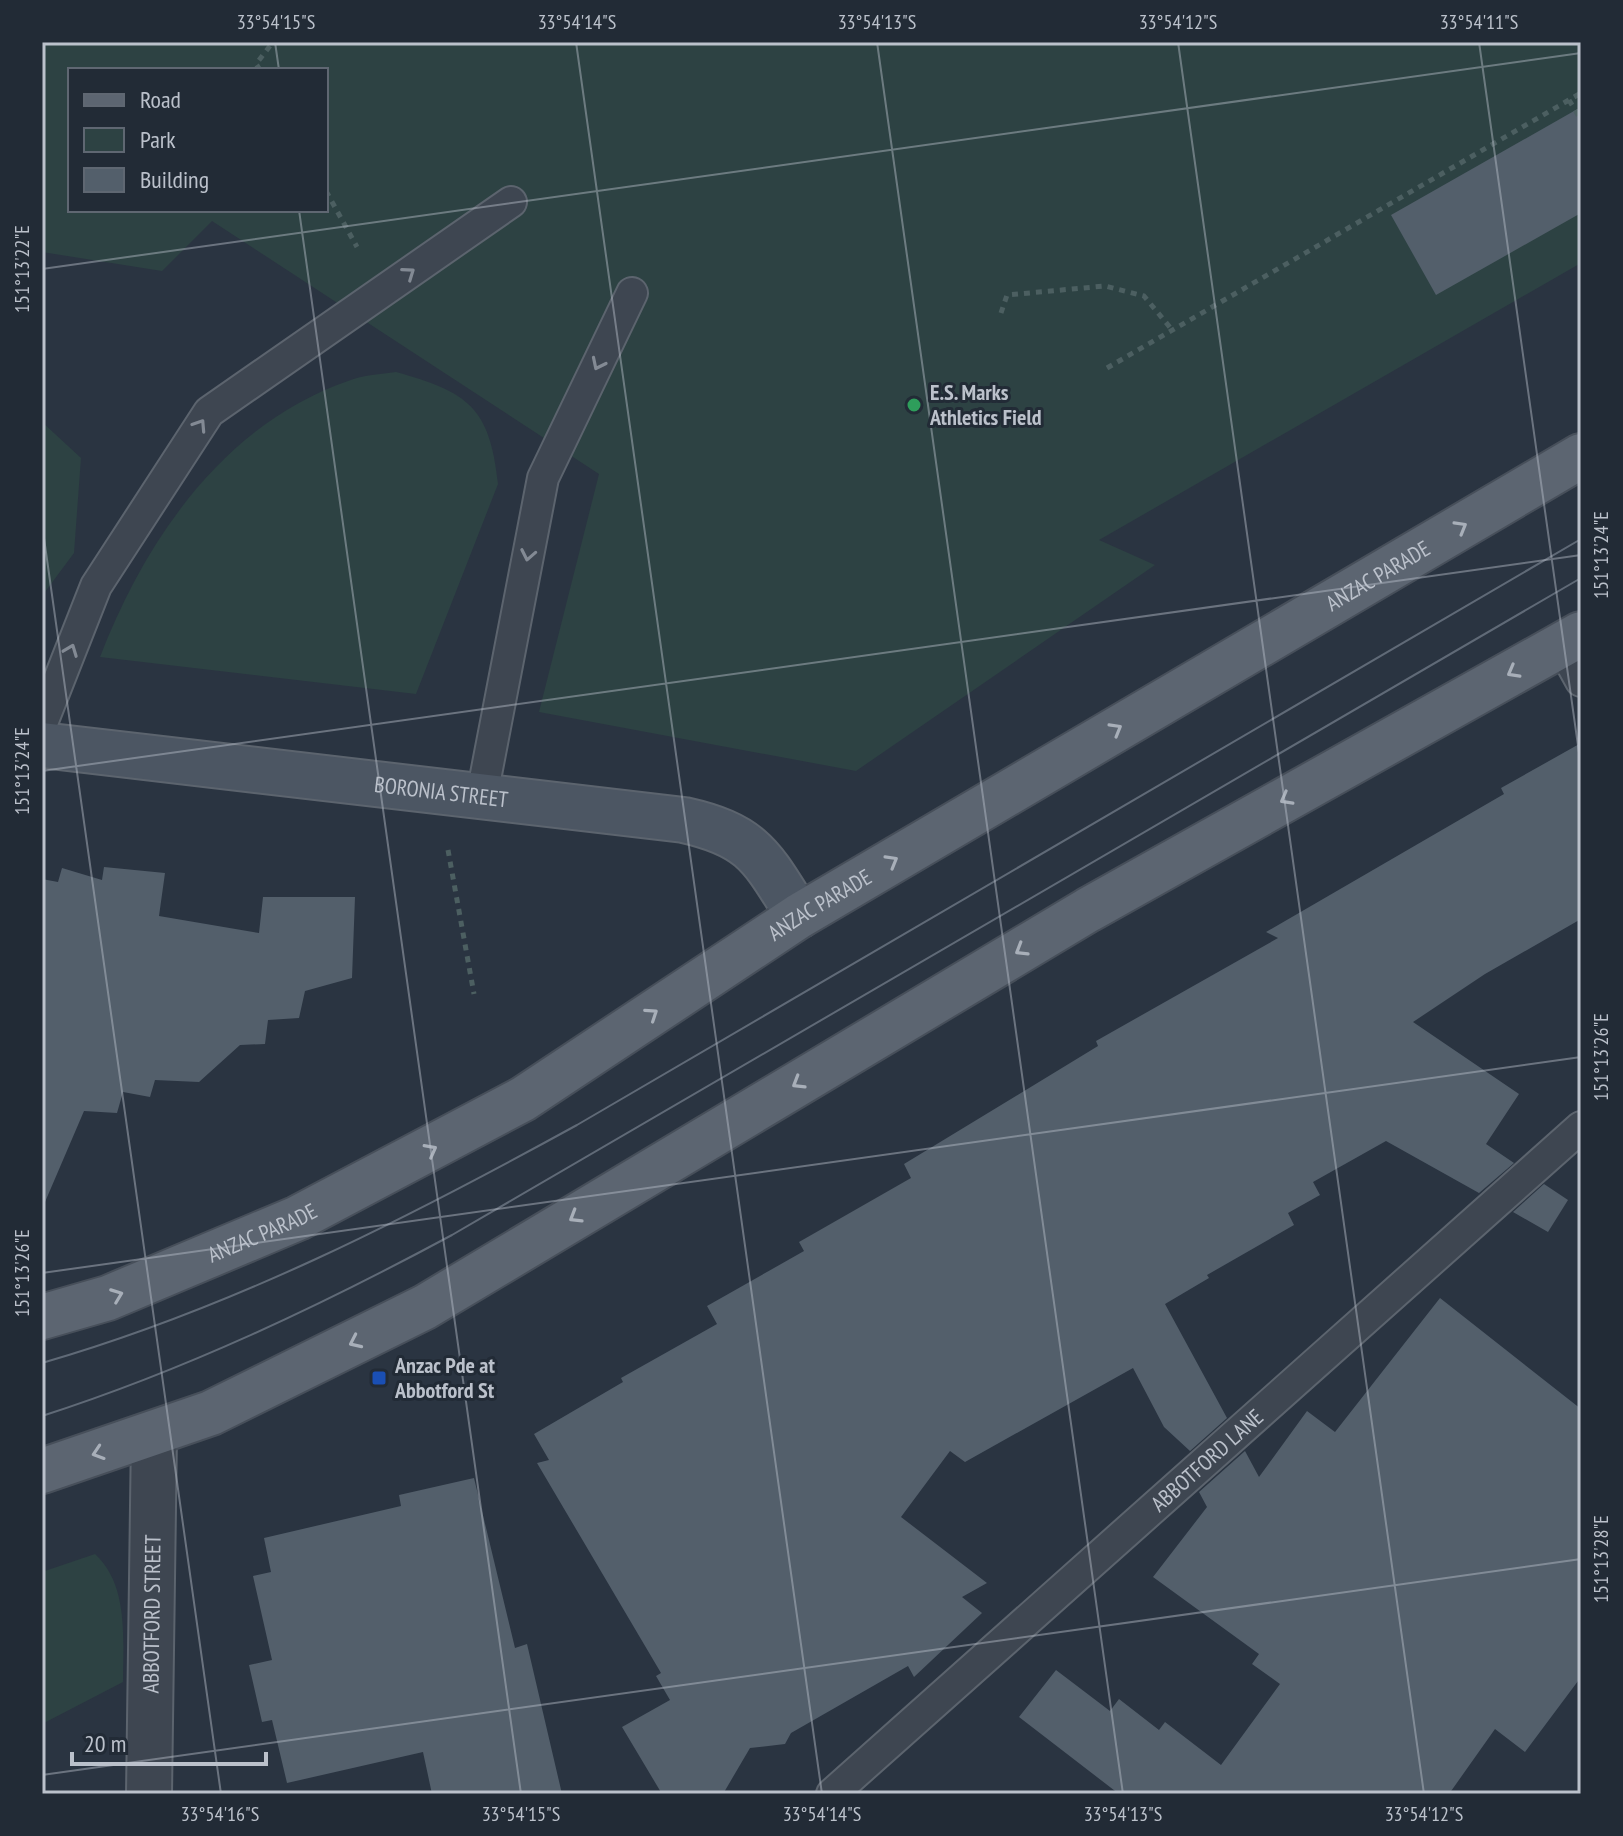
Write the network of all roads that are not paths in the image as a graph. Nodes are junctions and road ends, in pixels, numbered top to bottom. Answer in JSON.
{"nodes":[{"id":1,"x":511,"y":202,"type":"dead end"},
{"id":2,"x":632,"y":293,"type":"dead end"},
{"id":3,"x":1581,"y":456,"type":"edge"},
{"id":4,"x":1574,"y":653,"type":"edge"},
{"id":5,"x":42,"y":723,"type":"edge"},
{"id":6,"x":42,"y":745,"type":"edge"},
{"id":7,"x":482,"y":795,"type":"junction"},
{"id":8,"x":799,"y":916,"type":"junction"},
{"id":9,"x":1581,"y":1127,"type":"edge"},
{"id":10,"x":42,"y":1317,"type":"edge"},
{"id":11,"x":154,"y":1435,"type":"junction"},
{"id":12,"x":42,"y":1471,"type":"edge"},
{"id":13,"x":149,"y":1794,"type":"edge"},
{"id":14,"x":832,"y":1794,"type":"edge"}],
"edges":[{"from":5,"to":1,"type":"lane","one_way":true},
{"from":2,"to":7,"type":"lane","one_way":true},
{"from":8,"to":3,"type":"main road","name":"ANZAC PARADE","one_way":true},
{"from":4,"to":11,"type":"main road","one_way":true},
{"from":6,"to":7,"type":"street","name":"BORONIA STREET"},
{"from":7,"to":8,"type":"street","name":"BORONIA STREET"},
{"from":10,"to":8,"type":"main road","name":"ANZAC PARADE","one_way":true},
{"from":9,"to":14,"type":"lane","name":"ABBOTFORD LANE"},
{"from":11,"to":12,"type":"main road","one_way":true},
{"from":11,"to":13,"type":"street","name":"ABBOTFORD STREET"}]}
